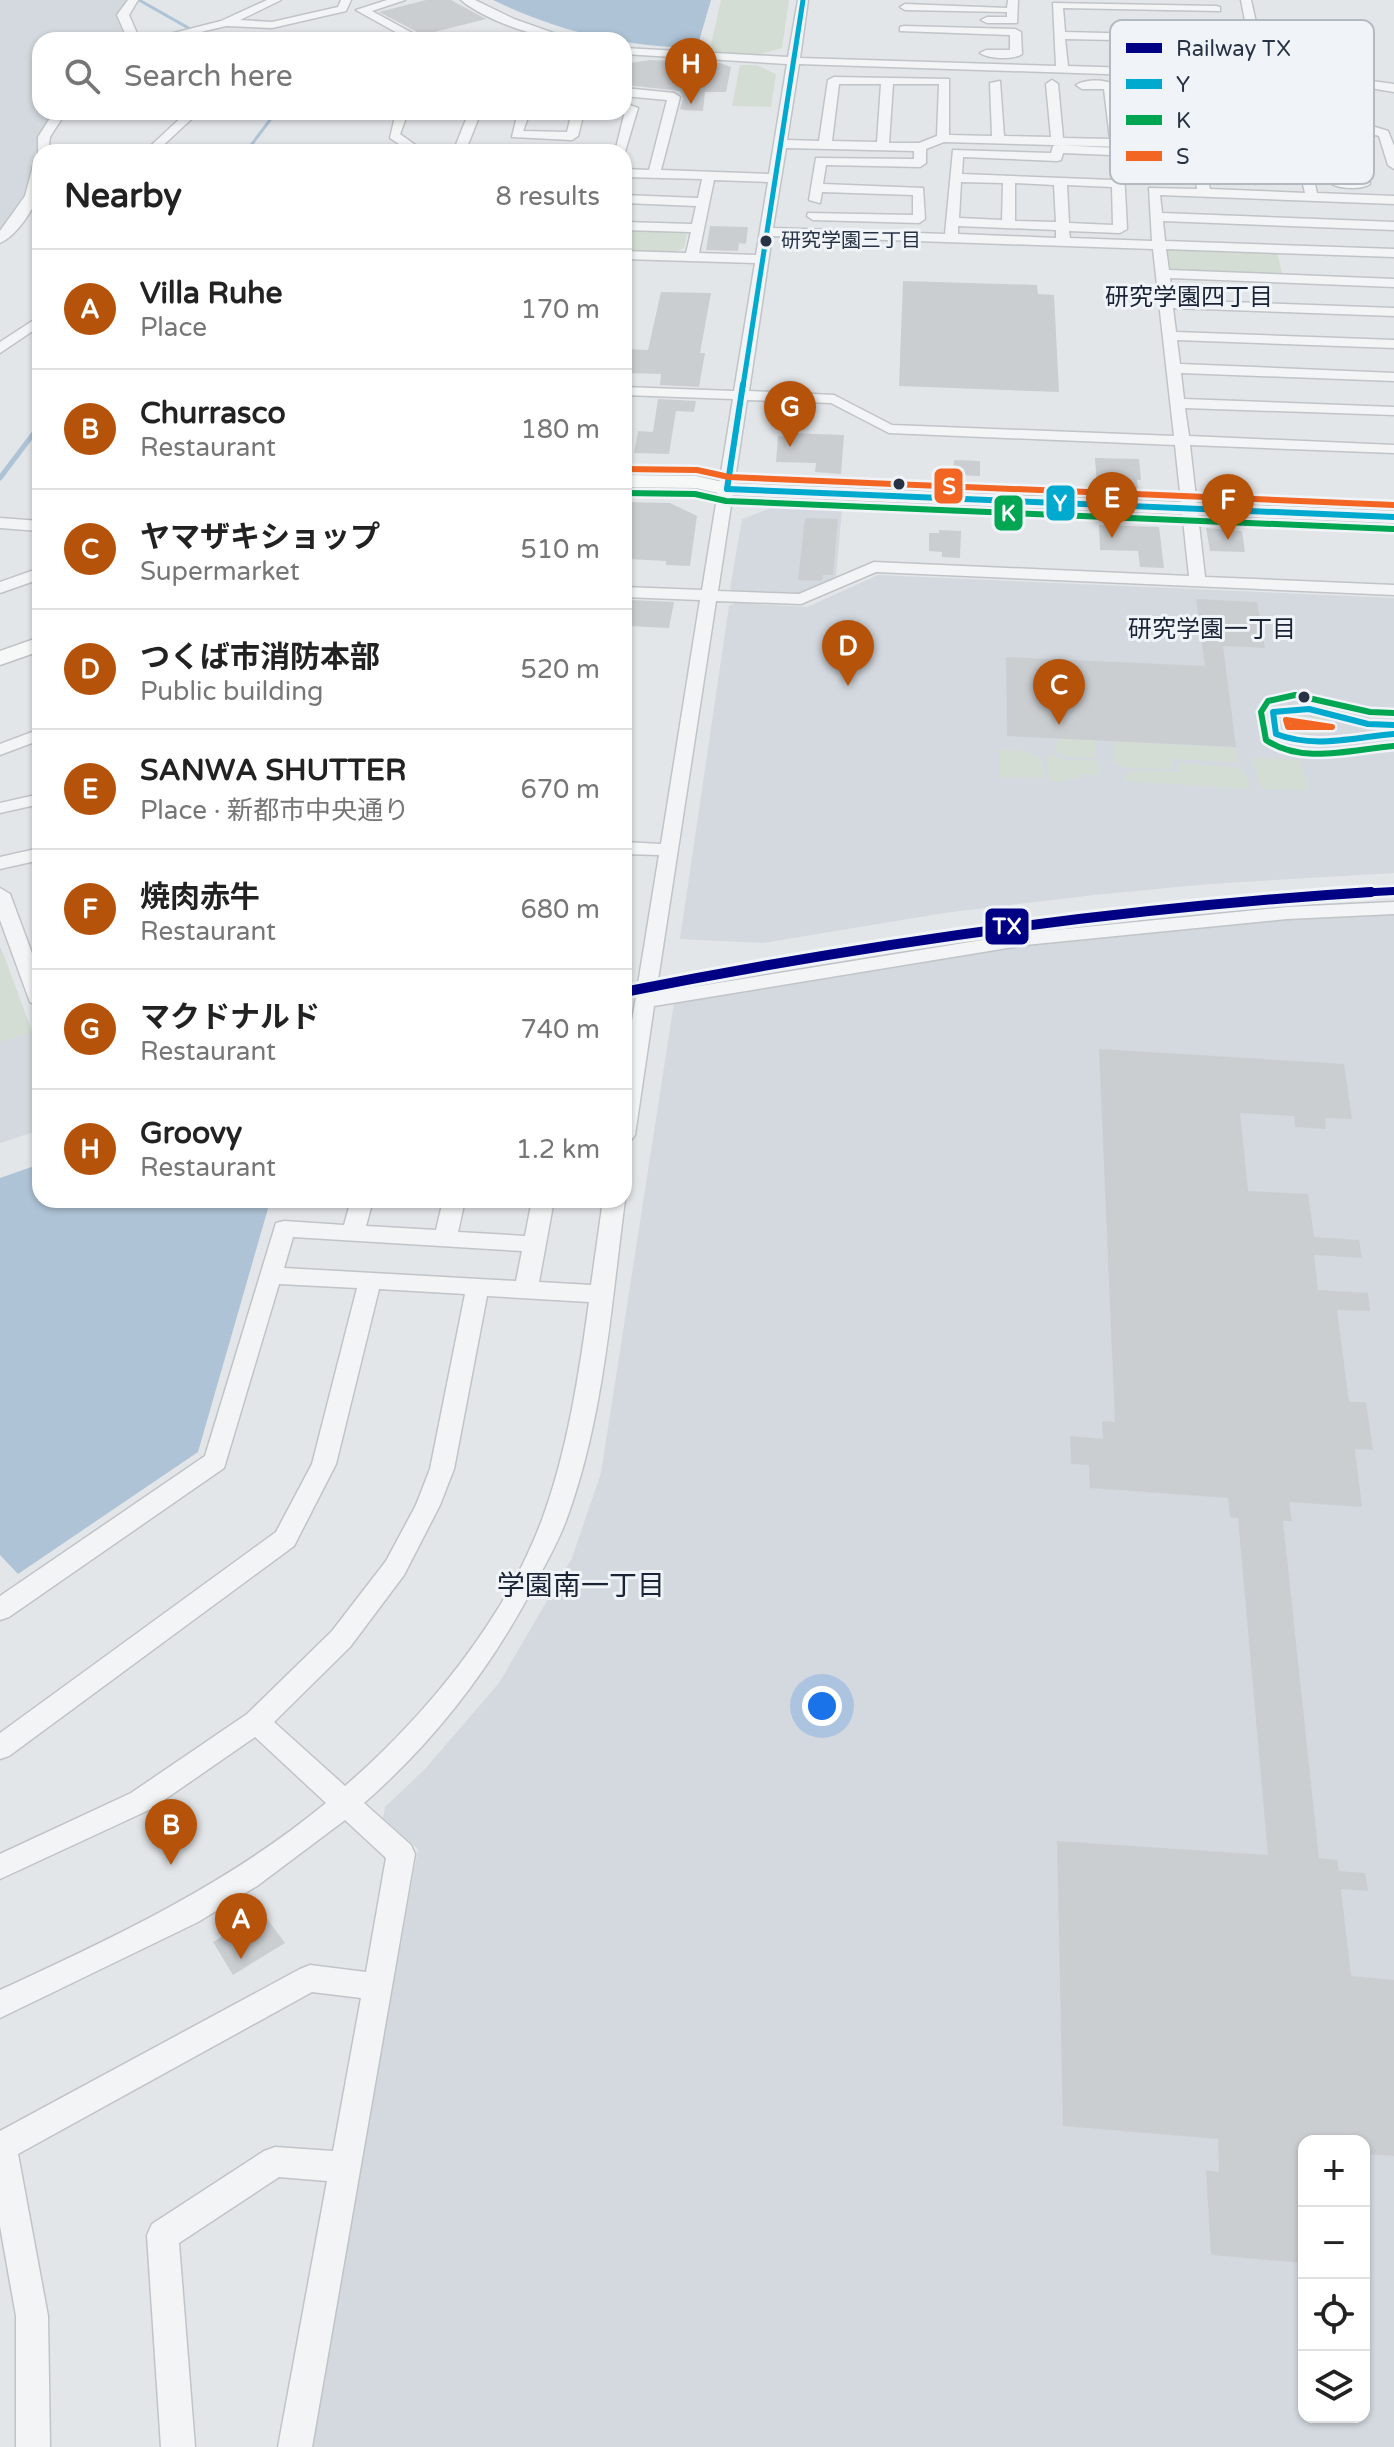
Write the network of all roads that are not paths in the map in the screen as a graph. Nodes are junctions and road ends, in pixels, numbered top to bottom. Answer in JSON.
{"nodes":[{"id":1,"x":133,"y":0,"type":"edge"},
{"id":2,"x":276,"y":0,"type":"edge"},
{"id":3,"x":346,"y":0,"type":"edge"},
{"id":4,"x":400,"y":0,"type":"edge"},
{"id":5,"x":466,"y":0,"type":"edge"},
{"id":6,"x":803,"y":0,"type":"edge"},
{"id":7,"x":1246,"y":0,"type":"edge"},
{"id":8,"x":1013,"y":5,"type":"edge"},
{"id":9,"x":1217,"y":14,"type":"edge"},
{"id":10,"x":1154,"y":20,"type":"edge"},
{"id":11,"x":1250,"y":20,"type":"edge"},
{"id":12,"x":225,"y":23,"type":"junction"},
{"id":13,"x":904,"y":24,"type":"edge"},
{"id":14,"x":1110,"y":24,"type":"edge"},
{"id":15,"x":1059,"y":29,"type":"junction"},
{"id":16,"x":130,"y":32,"type":"edge"},
{"id":17,"x":186,"y":32,"type":"edge"},
{"id":18,"x":404,"y":32,"type":"edge"},
{"id":19,"x":543,"y":32,"type":"edge"},
{"id":20,"x":1110,"y":32,"type":"edge"},
{"id":21,"x":632,"y":52,"type":"edge"},
{"id":22,"x":973,"y":52,"type":"dead end"},
{"id":23,"x":1061,"y":55,"type":"junction"},
{"id":24,"x":1076,"y":56,"type":"dead end"},
{"id":25,"x":793,"y":61,"type":"junction"},
{"id":26,"x":901,"y":64,"type":"junction"},
{"id":27,"x":1062,"y":69,"type":"junction"},
{"id":28,"x":1110,"y":71,"type":"edge"},
{"id":29,"x":887,"y":82,"type":"junction"},
{"id":30,"x":1010,"y":83,"type":"dead end"},
{"id":31,"x":1038,"y":84,"type":"dead end"},
{"id":32,"x":1052,"y":84,"type":"junction"},
{"id":33,"x":1374,"y":85,"type":"edge"},
{"id":34,"x":1394,"y":88,"type":"edge"},
{"id":35,"x":1110,"y":92,"type":"edge"},
{"id":36,"x":632,"y":93,"type":"edge"},
{"id":37,"x":55,"y":120,"type":"edge"},
{"id":38,"x":188,"y":120,"type":"edge"},
{"id":39,"x":399,"y":120,"type":"edge"},
{"id":40,"x":472,"y":120,"type":"edge"},
{"id":41,"x":521,"y":120,"type":"edge"},
{"id":42,"x":576,"y":120,"type":"edge"},
{"id":43,"x":629,"y":120,"type":"edge"},
{"id":44,"x":627,"y":127,"type":"junction"},
{"id":45,"x":643,"y":128,"type":"dead end"},
{"id":46,"x":1374,"y":130,"type":"edge"},
{"id":47,"x":572,"y":136,"type":"junction"},
{"id":48,"x":943,"y":138,"type":"junction"},
{"id":49,"x":998,"y":139,"type":"junction"},
{"id":50,"x":1057,"y":141,"type":"junction"},
{"id":51,"x":1110,"y":143,"type":"edge"},
{"id":52,"x":43,"y":144,"type":"edge"},
{"id":53,"x":156,"y":144,"type":"edge"},
{"id":54,"x":407,"y":144,"type":"edge"},
{"id":55,"x":462,"y":144,"type":"edge"},
{"id":56,"x":570,"y":144,"type":"edge"},
{"id":57,"x":623,"y":144,"type":"edge"},
{"id":58,"x":781,"y":144,"type":"junction"},
{"id":59,"x":825,"y":145,"type":"junction"},
{"id":60,"x":883,"y":146,"type":"junction"},
{"id":61,"x":920,"y":147,"type":"junction"},
{"id":62,"x":1110,"y":152,"type":"edge"},
{"id":63,"x":1394,"y":165,"type":"edge"},
{"id":64,"x":632,"y":173,"type":"edge"},
{"id":65,"x":654,"y":174,"type":"junction"},
{"id":66,"x":709,"y":176,"type":"junction"},
{"id":67,"x":775,"y":178,"type":"junction"},
{"id":68,"x":955,"y":178,"type":"junction"},
{"id":69,"x":1009,"y":180,"type":"junction"},
{"id":70,"x":1060,"y":181,"type":"junction"},
{"id":71,"x":1110,"y":184,"type":"edge"},
{"id":72,"x":1118,"y":184,"type":"edge"},
{"id":73,"x":1226,"y":184,"type":"edge"},
{"id":74,"x":1303,"y":184,"type":"edge"},
{"id":75,"x":1202,"y":186,"type":"junction"},
{"id":76,"x":816,"y":188,"type":"junction"},
{"id":77,"x":1312,"y":197,"type":"junction"},
{"id":78,"x":32,"y":198,"type":"edge"},
{"id":79,"x":632,"y":199,"type":"edge"},
{"id":80,"x":1394,"y":200,"type":"edge"},
{"id":81,"x":704,"y":202,"type":"junction"},
{"id":82,"x":813,"y":216,"type":"junction"},
{"id":83,"x":1156,"y":217,"type":"junction"},
{"id":84,"x":952,"y":222,"type":"junction"},
{"id":85,"x":1008,"y":224,"type":"junction"},
{"id":86,"x":632,"y":226,"type":"edge"},
{"id":87,"x":1394,"y":226,"type":"edge"},
{"id":88,"x":1063,"y":227,"type":"junction"},
{"id":89,"x":698,"y":228,"type":"junction"},
{"id":90,"x":767,"y":232,"type":"junction"},
{"id":91,"x":811,"y":233,"type":"junction"},
{"id":92,"x":951,"y":238,"type":"junction"},
{"id":93,"x":0,"y":239,"type":"edge"},
{"id":94,"x":1063,"y":242,"type":"junction"},
{"id":95,"x":1159,"y":245,"type":"junction"},
{"id":96,"x":1394,"y":253,"type":"edge"},
{"id":97,"x":632,"y":255,"type":"edge"},
{"id":98,"x":692,"y":257,"type":"junction"},
{"id":99,"x":763,"y":259,"type":"junction"},
{"id":100,"x":1162,"y":274,"type":"junction"},
{"id":101,"x":1394,"y":283,"type":"edge"},
{"id":102,"x":1166,"y":304,"type":"junction"},
{"id":103,"x":1394,"y":312,"type":"edge"},
{"id":104,"x":32,"y":326,"type":"edge"},
{"id":105,"x":1169,"y":336,"type":"junction"},
{"id":106,"x":1394,"y":344,"type":"edge"},
{"id":107,"x":0,"y":349,"type":"edge"},
{"id":108,"x":1173,"y":368,"type":"junction"},
{"id":109,"x":1394,"y":377,"type":"edge"},
{"id":110,"x":632,"y":391,"type":"edge"},
{"id":111,"x":741,"y":396,"type":"junction"},
{"id":112,"x":1177,"y":403,"type":"junction"},
{"id":113,"x":1394,"y":411,"type":"edge"},
{"id":114,"x":1182,"y":441,"type":"junction"},
{"id":115,"x":1394,"y":449,"type":"edge"},
{"id":116,"x":632,"y":481,"type":"edge"},
{"id":117,"x":727,"y":489,"type":"junction"},
{"id":118,"x":632,"y":492,"type":"edge"},
{"id":119,"x":1189,"y":508,"type":"junction"},
{"id":120,"x":1394,"y":517,"type":"edge"},
{"id":121,"x":0,"y":523,"type":"edge"},
{"id":122,"x":32,"y":525,"type":"edge"},
{"id":123,"x":0,"y":533,"type":"edge"},
{"id":124,"x":32,"y":534,"type":"edge"},
{"id":125,"x":32,"y":576,"type":"edge"},
{"id":126,"x":1198,"y":582,"type":"junction"},
{"id":127,"x":0,"y":588,"type":"edge"},
{"id":128,"x":1394,"y":590,"type":"edge"},
{"id":129,"x":632,"y":592,"type":"edge"},
{"id":130,"x":711,"y":595,"type":"junction"},
{"id":131,"x":32,"y":633,"type":"edge"},
{"id":132,"x":0,"y":645,"type":"edge"},
{"id":133,"x":32,"y":646,"type":"edge"},
{"id":134,"x":0,"y":659,"type":"edge"},
{"id":135,"x":32,"y":737,"type":"edge"},
{"id":136,"x":0,"y":750,"type":"edge"},
{"id":137,"x":32,"y":801,"type":"edge"},
{"id":138,"x":0,"y":808,"type":"edge"},
{"id":139,"x":632,"y":848,"type":"edge"},
{"id":140,"x":669,"y":850,"type":"junction"},
{"id":141,"x":32,"y":856,"type":"edge"},
{"id":142,"x":0,"y":863,"type":"edge"},
{"id":143,"x":0,"y":894,"type":"edge"},
{"id":144,"x":1394,"y":908,"type":"edge"},
{"id":145,"x":30,"y":954,"type":"edge"},
{"id":146,"x":645,"y":1001,"type":"junction"},
{"id":147,"x":632,"y":1084,"type":"edge"},
{"id":148,"x":360,"y":1208,"type":"edge"},
{"id":149,"x":452,"y":1208,"type":"edge"},
{"id":150,"x":542,"y":1208,"type":"edge"},
{"id":151,"x":613,"y":1208,"type":"edge"},
{"id":152,"x":353,"y":1233,"type":"junction"},
{"id":153,"x":445,"y":1239,"type":"junction"},
{"id":154,"x":535,"y":1244,"type":"junction"},
{"id":155,"x":271,"y":1275,"type":"junction"},
{"id":156,"x":370,"y":1280,"type":"junction"},
{"id":157,"x":478,"y":1286,"type":"junction"},
{"id":158,"x":526,"y":1289,"type":"junction"},
{"id":159,"x":600,"y":1294,"type":"junction"},
{"id":160,"x":0,"y":1610,"type":"edge"},
{"id":161,"x":256,"y":1722,"type":"junction"},
{"id":162,"x":0,"y":1748,"type":"edge"},
{"id":163,"x":346,"y":1803,"type":"junction"},
{"id":164,"x":0,"y":1867,"type":"edge"},
{"id":165,"x":378,"y":1987,"type":"junction"},
{"id":166,"x":0,"y":2004,"type":"edge"},
{"id":167,"x":346,"y":2167,"type":"junction"},
{"id":168,"x":33,"y":2447,"type":"edge"},
{"id":169,"x":178,"y":2447,"type":"edge"},
{"id":170,"x":295,"y":2447,"type":"edge"}],
"edges":[{"from":1,"to":16,"type":"street"},
{"from":2,"to":12,"type":"street"},
{"from":3,"to":12,"type":"street"},
{"from":4,"to":18,"type":"street"},
{"from":5,"to":19,"type":"street"},
{"from":6,"to":25,"type":"street"},
{"from":7,"to":11,"type":"street"},
{"from":8,"to":13,"type":"street"},
{"from":9,"to":10,"type":"street"},
{"from":9,"to":15,"type":"street"},
{"from":12,"to":17,"type":"street"},
{"from":13,"to":22,"type":"street"},
{"from":13,"to":26,"type":"street"},
{"from":14,"to":15,"type":"street"},
{"from":15,"to":20,"type":"street"},
{"from":15,"to":23,"type":"street"},
{"from":21,"to":25,"type":"street"},
{"from":23,"to":24,"type":"street"},
{"from":23,"to":27,"type":"street"},
{"from":25,"to":26,"type":"street"},
{"from":25,"to":58,"type":"street"},
{"from":26,"to":27,"type":"street"},
{"from":27,"to":28,"type":"street"},
{"from":29,"to":48,"type":"street"},
{"from":29,"to":59,"type":"street"},
{"from":29,"to":60,"type":"street"},
{"from":30,"to":49,"type":"street"},
{"from":31,"to":32,"type":"street"},
{"from":32,"to":35,"type":"street"},
{"from":32,"to":50,"type":"street"},
{"from":33,"to":34,"type":"street"},
{"from":36,"to":65,"type":"street"},
{"from":37,"to":52,"type":"street"},
{"from":38,"to":53,"type":"street"},
{"from":39,"to":54,"type":"street"},
{"from":40,"to":55,"type":"street"},
{"from":41,"to":47,"type":"street"},
{"from":42,"to":47,"type":"street"},
{"from":43,"to":44,"type":"street"},
{"from":44,"to":45,"type":"street"},
{"from":44,"to":57,"type":"street"},
{"from":46,"to":63,"type":"street"},
{"from":47,"to":56,"type":"street"},
{"from":48,"to":49,"type":"street"},
{"from":48,"to":61,"type":"street"},
{"from":49,"to":50,"type":"street"},
{"from":50,"to":51,"type":"street"},
{"from":58,"to":59,"type":"street"},
{"from":58,"to":67,"type":"street"},
{"from":59,"to":60,"type":"street"},
{"from":60,"to":61,"type":"street"},
{"from":61,"to":76,"type":"street"},
{"from":62,"to":68,"type":"street"},
{"from":64,"to":65,"type":"street"},
{"from":65,"to":66,"type":"street"},
{"from":66,"to":67,"type":"street"},
{"from":66,"to":81,"type":"street"},
{"from":67,"to":90,"type":"street"},
{"from":68,"to":69,"type":"street"},
{"from":68,"to":84,"type":"street"},
{"from":69,"to":70,"type":"street"},
{"from":69,"to":85,"type":"street"},
{"from":70,"to":71,"type":"street"},
{"from":70,"to":88,"type":"street"},
{"from":72,"to":88,"type":"street"},
{"from":73,"to":75,"type":"street"},
{"from":74,"to":77,"type":"street"},
{"from":75,"to":77,"type":"street"},
{"from":75,"to":83,"type":"street"},
{"from":76,"to":82,"type":"street"},
{"from":76,"to":82,"type":"street"},
{"from":77,"to":80,"type":"street"},
{"from":78,"to":93,"type":"street"},
{"from":79,"to":81,"type":"street"},
{"from":81,"to":89,"type":"street"},
{"from":82,"to":91,"type":"street"},
{"from":83,"to":87,"type":"street"},
{"from":83,"to":95,"type":"street"},
{"from":84,"to":85,"type":"street"},
{"from":84,"to":92,"type":"street"},
{"from":85,"to":88,"type":"street"},
{"from":86,"to":89,"type":"street"},
{"from":88,"to":94,"type":"street"},
{"from":89,"to":98,"type":"street"},
{"from":90,"to":91,"type":"street"},
{"from":90,"to":99,"type":"street"},
{"from":91,"to":92,"type":"street"},
{"from":92,"to":94,"type":"street"},
{"from":94,"to":95,"type":"street"},
{"from":95,"to":96,"type":"street"},
{"from":95,"to":100,"type":"street"},
{"from":97,"to":98,"type":"street"},
{"from":98,"to":99,"type":"street"},
{"from":99,"to":111,"type":"street"},
{"from":100,"to":101,"type":"street"},
{"from":100,"to":102,"type":"street"},
{"from":102,"to":103,"type":"street"},
{"from":102,"to":105,"type":"street"},
{"from":104,"to":107,"type":"street"},
{"from":105,"to":106,"type":"street"},
{"from":105,"to":108,"type":"street"},
{"from":108,"to":109,"type":"street"},
{"from":108,"to":112,"type":"street"},
{"from":110,"to":111,"type":"street"},
{"from":111,"to":114,"type":"street"},
{"from":111,"to":117,"type":"street"},
{"from":112,"to":113,"type":"street"},
{"from":112,"to":114,"type":"street"},
{"from":114,"to":115,"type":"street"},
{"from":114,"to":119,"type":"street"},
{"from":116,"to":117,"type":"main road"},
{"from":117,"to":118,"type":"main road"},
{"from":117,"to":119,"type":"main road"},
{"from":117,"to":130,"type":"street"},
{"from":119,"to":120,"type":"main road"},
{"from":119,"to":126,"type":"street"},
{"from":121,"to":122,"type":"street"},
{"from":123,"to":124,"type":"street"},
{"from":125,"to":127,"type":"street"},
{"from":126,"to":128,"type":"street"},
{"from":126,"to":130,"type":"street"},
{"from":129,"to":130,"type":"street"},
{"from":130,"to":140,"type":"street"},
{"from":131,"to":132,"type":"main road"},
{"from":133,"to":134,"type":"main road"},
{"from":135,"to":136,"type":"street"},
{"from":137,"to":138,"type":"street"},
{"from":139,"to":140,"type":"street"},
{"from":140,"to":146,"type":"street"},
{"from":141,"to":142,"type":"street"},
{"from":143,"to":145,"type":"street"},
{"from":144,"to":146,"type":"street"},
{"from":146,"to":147,"type":"street"},
{"from":148,"to":152,"type":"street"},
{"from":149,"to":153,"type":"street"},
{"from":150,"to":154,"type":"street"},
{"from":151,"to":159,"type":"street"},
{"from":152,"to":153,"type":"street"},
{"from":152,"to":155,"type":"street"},
{"from":153,"to":154,"type":"street"},
{"from":154,"to":158,"type":"street"},
{"from":155,"to":156,"type":"street"},
{"from":155,"to":160,"type":"street"},
{"from":156,"to":157,"type":"street"},
{"from":156,"to":162,"type":"street"},
{"from":157,"to":158,"type":"street"},
{"from":157,"to":161,"type":"street"},
{"from":158,"to":159,"type":"street"},
{"from":159,"to":163,"type":"street"},
{"from":161,"to":163,"type":"street"},
{"from":161,"to":164,"type":"street"},
{"from":163,"to":165,"type":"street"},
{"from":163,"to":166,"type":"street"},
{"from":165,"to":167,"type":"street"},
{"from":165,"to":168,"type":"street"},
{"from":167,"to":169,"type":"street"},
{"from":167,"to":170,"type":"street"}]}
